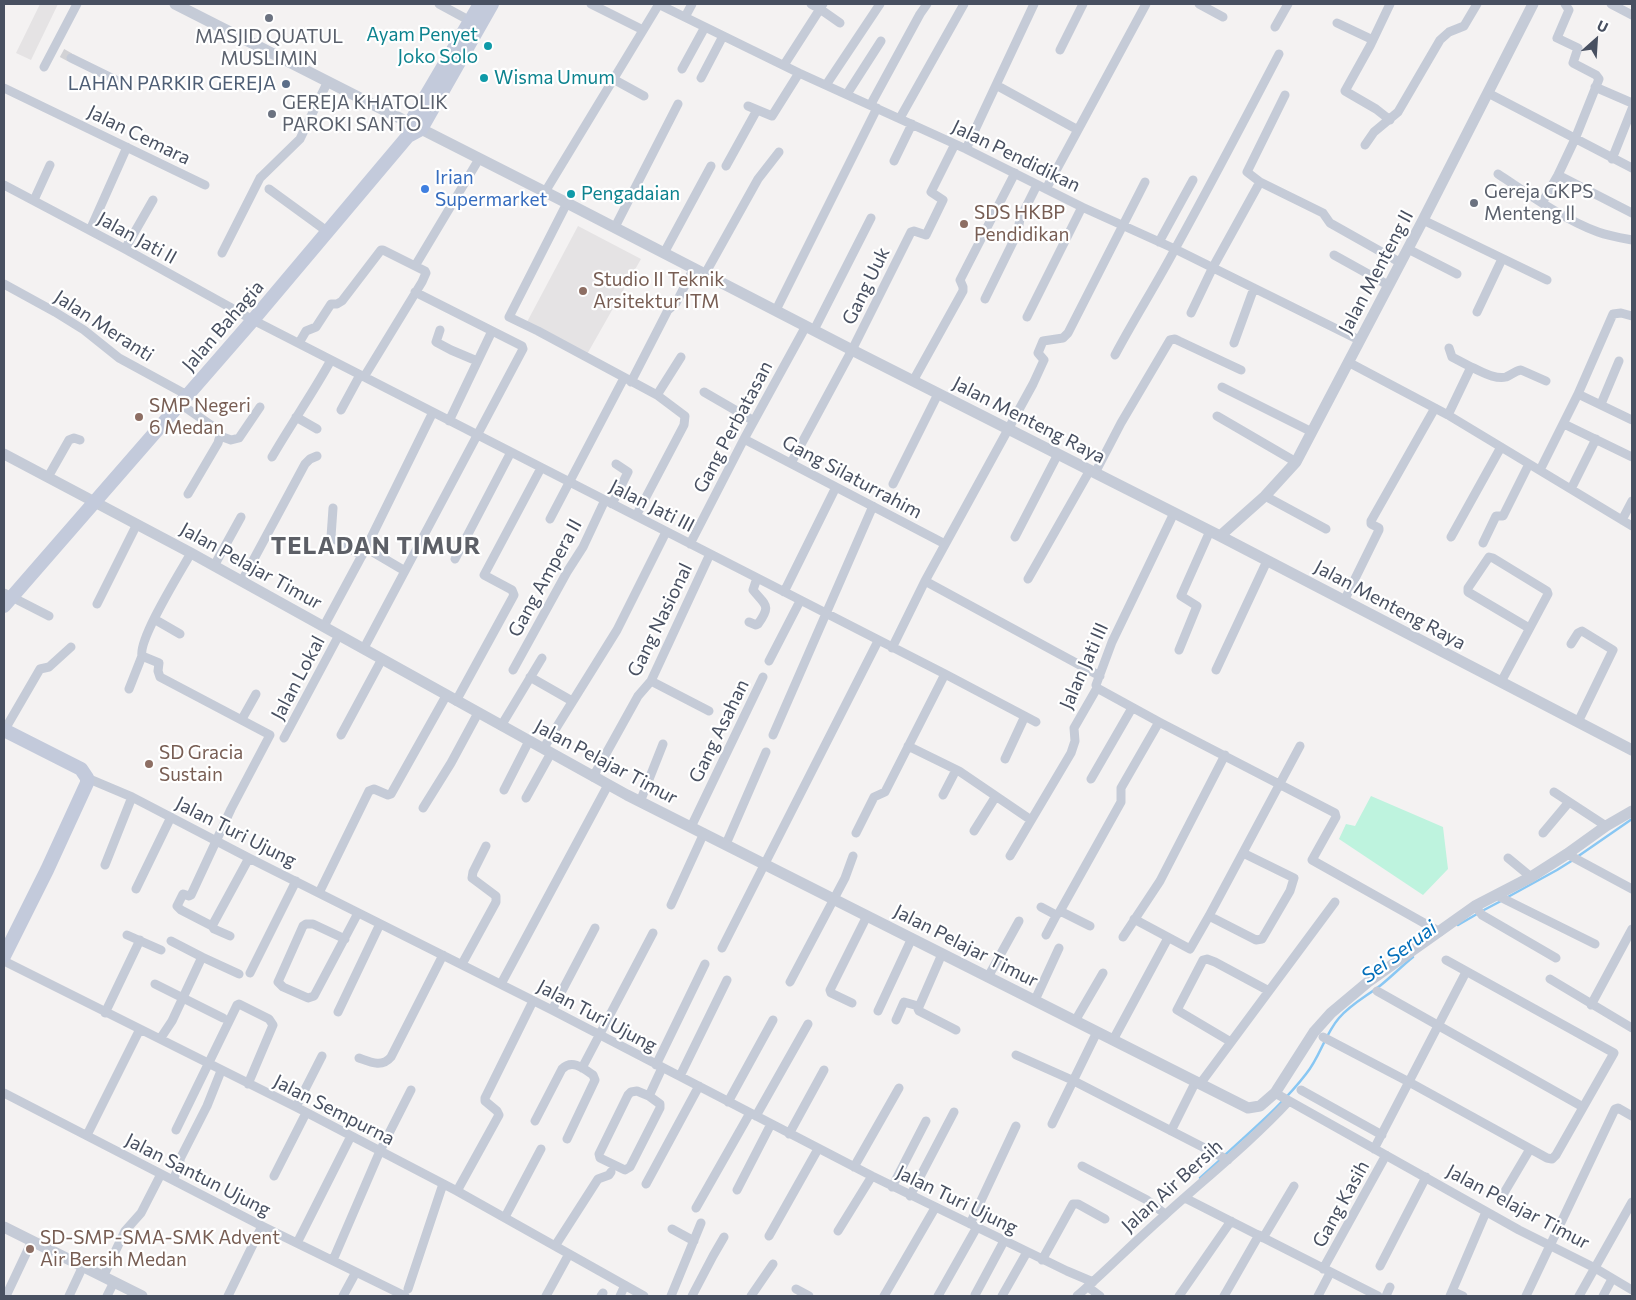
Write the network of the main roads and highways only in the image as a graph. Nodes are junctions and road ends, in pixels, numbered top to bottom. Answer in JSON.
{"nodes":[{"id":1,"x":480,"y":4,"type":"edge"},
{"id":2,"x":492,"y":4,"type":"edge"},
{"id":3,"x":475,"y":23,"type":"junction"},
{"id":4,"x":6,"y":598,"type":"edge"},
{"id":5,"x":4,"y":730,"type":"edge"},
{"id":6,"x":4,"y":956,"type":"edge"}],
"edges":[{"from":1,"to":3,"type":"main road"},
{"from":2,"to":3,"type":"main road"},
{"from":3,"to":4,"type":"main road","name":"Jalan Bahagia"},
{"from":5,"to":6,"type":"main road"}]}
